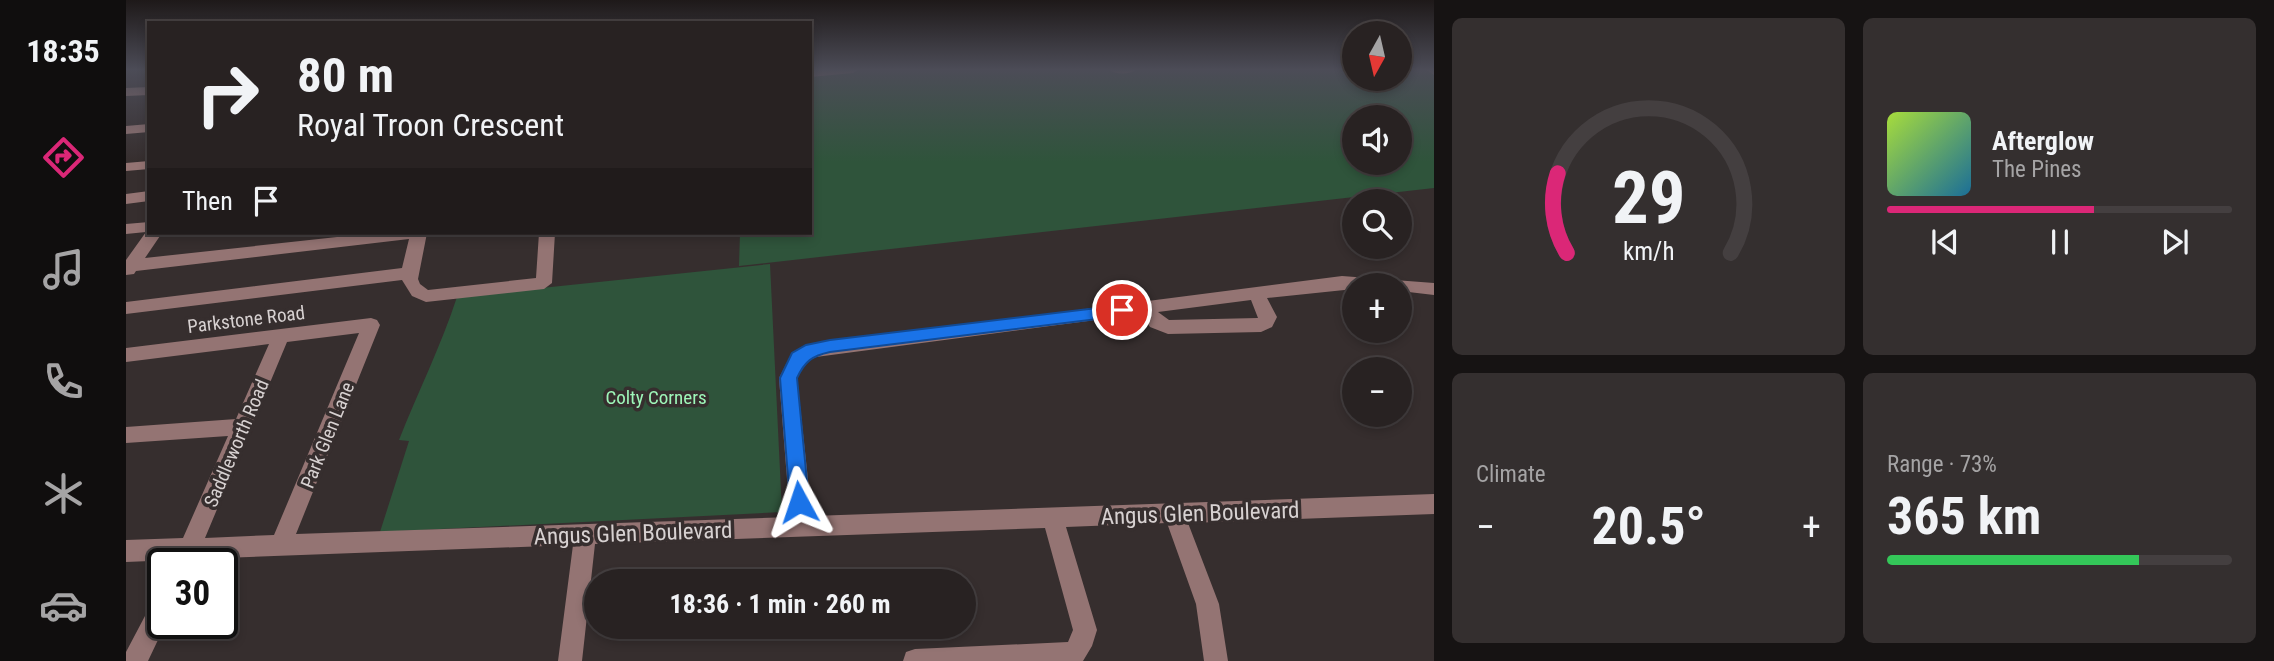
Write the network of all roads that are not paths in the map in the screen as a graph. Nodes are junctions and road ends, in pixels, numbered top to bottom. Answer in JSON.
{"nodes":[{"id":1,"x":147,"y":128,"type":"edge"},
{"id":2,"x":126,"y":130,"type":"edge"},
{"id":3,"x":147,"y":165,"type":"edge"},
{"id":4,"x":126,"y":167,"type":"edge"},
{"id":5,"x":147,"y":196,"type":"edge"},
{"id":6,"x":126,"y":199,"type":"edge"},
{"id":7,"x":147,"y":227,"type":"edge"},
{"id":8,"x":126,"y":229,"type":"edge"},
{"id":9,"x":153,"y":235,"type":"edge"},
{"id":10,"x":382,"y":235,"type":"edge"},
{"id":11,"x":419,"y":235,"type":"edge"},
{"id":12,"x":547,"y":235,"type":"edge"},
{"id":13,"x":291,"y":240,"type":"edge"},
{"id":14,"x":128,"y":268,"type":"edge"},
{"id":15,"x":410,"y":273,"type":"junction"},
{"id":16,"x":1342,"y":283,"type":"edge"},
{"id":17,"x":1412,"y":286,"type":"edge"},
{"id":18,"x":1434,"y":289,"type":"edge"},
{"id":19,"x":1257,"y":294,"type":"junction"},
{"id":20,"x":1145,"y":307,"type":"junction"},
{"id":21,"x":126,"y":308,"type":"edge"},
{"id":22,"x":371,"y":325,"type":"joint"},
{"id":23,"x":281,"y":336,"type":"junction"},
{"id":24,"x":126,"y":355,"type":"edge"},
{"id":25,"x":242,"y":427,"type":"junction"},
{"id":26,"x":126,"y":435,"type":"edge"},
{"id":27,"x":1434,"y":504,"type":"edge"},
{"id":28,"x":1173,"y":514,"type":"junction"},
{"id":29,"x":1052,"y":516,"type":"junction"},
{"id":30,"x":802,"y":527,"type":"junction"},
{"id":31,"x":585,"y":536,"type":"junction"},
{"id":32,"x":281,"y":545,"type":"junction"},
{"id":33,"x":190,"y":548,"type":"edge"},
{"id":34,"x":238,"y":550,"type":"edge"},
{"id":35,"x":126,"y":551,"type":"edge"},
{"id":36,"x":147,"y":553,"type":"edge"},
{"id":37,"x":147,"y":637,"type":"edge"},
{"id":38,"x":135,"y":661,"type":"edge"},
{"id":39,"x":570,"y":661,"type":"edge"},
{"id":40,"x":915,"y":661,"type":"edge"},
{"id":41,"x":1216,"y":661,"type":"edge"}],
"edges":[{"from":1,"to":2,"type":"street"},
{"from":3,"to":4,"type":"street"},
{"from":5,"to":6,"type":"street"},
{"from":7,"to":8,"type":"street"},
{"from":9,"to":14,"type":"street"},
{"from":10,"to":13,"type":"street"},
{"from":11,"to":15,"type":"street"},
{"from":12,"to":15,"type":"street"},
{"from":13,"to":14,"type":"street"},
{"from":15,"to":21,"type":"street"},
{"from":16,"to":19,"type":"street"},
{"from":17,"to":18,"type":"street"},
{"from":19,"to":20,"type":"street"},
{"from":19,"to":20,"type":"street"},
{"from":20,"to":30,"type":"street"},
{"from":22,"to":23,"type":"street","name":"Parkstone Road"},
{"from":22,"to":32,"type":"street","name":"Park Glen Lane"},
{"from":23,"to":24,"type":"street","name":"Parkstone Road"},
{"from":23,"to":25,"type":"street","name":"Saddleworth Road"},
{"from":25,"to":26,"type":"street"},
{"from":25,"to":33,"type":"street","name":"Saddleworth Road"},
{"from":27,"to":28,"type":"street","name":"Angus Glen Boulevard"},
{"from":28,"to":29,"type":"street","name":"Angus Glen Boulevard"},
{"from":28,"to":41,"type":"street"},
{"from":29,"to":30,"type":"street","name":"Angus Glen Boulevard"},
{"from":29,"to":40,"type":"street"},
{"from":30,"to":31,"type":"street","name":"Angus Glen Boulevard"},
{"from":31,"to":32,"type":"street","name":"Angus Glen Boulevard"},
{"from":31,"to":39,"type":"street"},
{"from":32,"to":34,"type":"street","name":"Angus Glen Boulevard"},
{"from":35,"to":36,"type":"street","name":"Angus Glen Boulevard"},
{"from":37,"to":38,"type":"street"}]}
